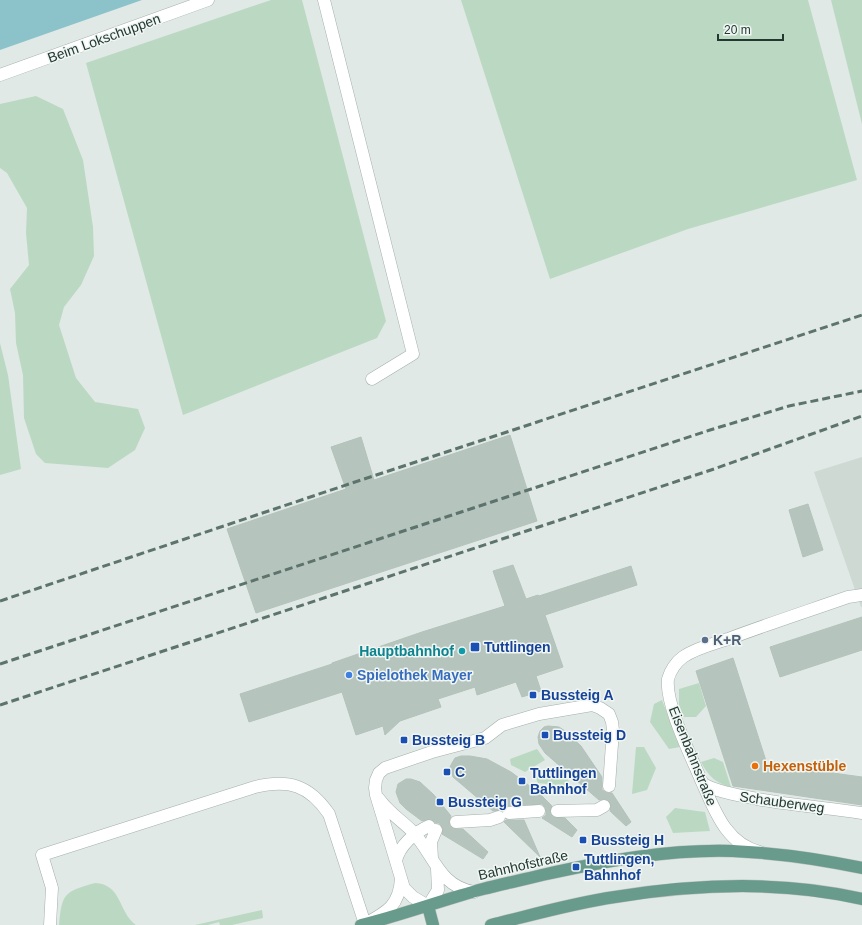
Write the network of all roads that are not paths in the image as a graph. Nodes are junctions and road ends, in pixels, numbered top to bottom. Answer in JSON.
{"nodes":[{"id":1,"x":208,"y":0,"type":"edge"},
{"id":2,"x":324,"y":0,"type":"edge"},
{"id":3,"x":0,"y":75,"type":"edge"},
{"id":4,"x":372,"y":379,"type":"dead end"},
{"id":5,"x":862,"y":595,"type":"edge"},
{"id":6,"x":703,"y":784,"type":"junction"},
{"id":7,"x":608,"y":786,"type":"dead end"},
{"id":8,"x":376,"y":795,"type":"junction"},
{"id":9,"x":604,"y":806,"type":"dead end"},
{"id":10,"x":539,"y":811,"type":"dead end"},
{"id":11,"x":557,"y":811,"type":"dead end"},
{"id":12,"x":862,"y":813,"type":"edge"},
{"id":13,"x":456,"y":822,"type":"dead end"},
{"id":14,"x":768,"y":854,"type":"junction"},
{"id":15,"x":435,"y":865,"type":"junction"},
{"id":16,"x":862,"y":868,"type":"edge"},
{"id":17,"x":399,"y":870,"type":"junction"},
{"id":18,"x":474,"y":892,"type":"junction"},
{"id":19,"x":862,"y":899,"type":"edge"},
{"id":20,"x":428,"y":906,"type":"junction"},
{"id":21,"x":50,"y":925,"type":"edge"},
{"id":22,"x":364,"y":925,"type":"edge"},
{"id":23,"x":433,"y":925,"type":"edge"},
{"id":24,"x":491,"y":925,"type":"edge"}],
"edges":[{"from":1,"to":3,"type":"street","name":"Beim Lokschuppen"},
{"from":2,"to":4,"type":"street"},
{"from":5,"to":6,"type":"street","name":"Eisenbahnstraße"},
{"from":6,"to":12,"type":"street","name":"Schauberweg"},
{"from":6,"to":14,"type":"street","name":"Eisenbahnstraße"},
{"from":7,"to":8,"type":"street"},
{"from":8,"to":15,"type":"street"},
{"from":8,"to":17,"type":"street"},
{"from":9,"to":11,"type":"street"},
{"from":10,"to":13,"type":"street"},
{"from":14,"to":16,"type":"main road","name":"Bahnhofstraße"},
{"from":14,"to":18,"type":"main road","name":"Bahnhofstraße"},
{"from":15,"to":17,"type":"street"},
{"from":15,"to":18,"type":"street"},
{"from":15,"to":20,"type":"street"},
{"from":17,"to":20,"type":"street"},
{"from":17,"to":22,"type":"street"},
{"from":18,"to":20,"type":"main road","name":"Bahnhofstraße"},
{"from":19,"to":24,"type":"main road"},
{"from":20,"to":22,"type":"main road","name":"Bahnhofstraße"},
{"from":20,"to":23,"type":"main road"},
{"from":21,"to":22,"type":"street"}]}
